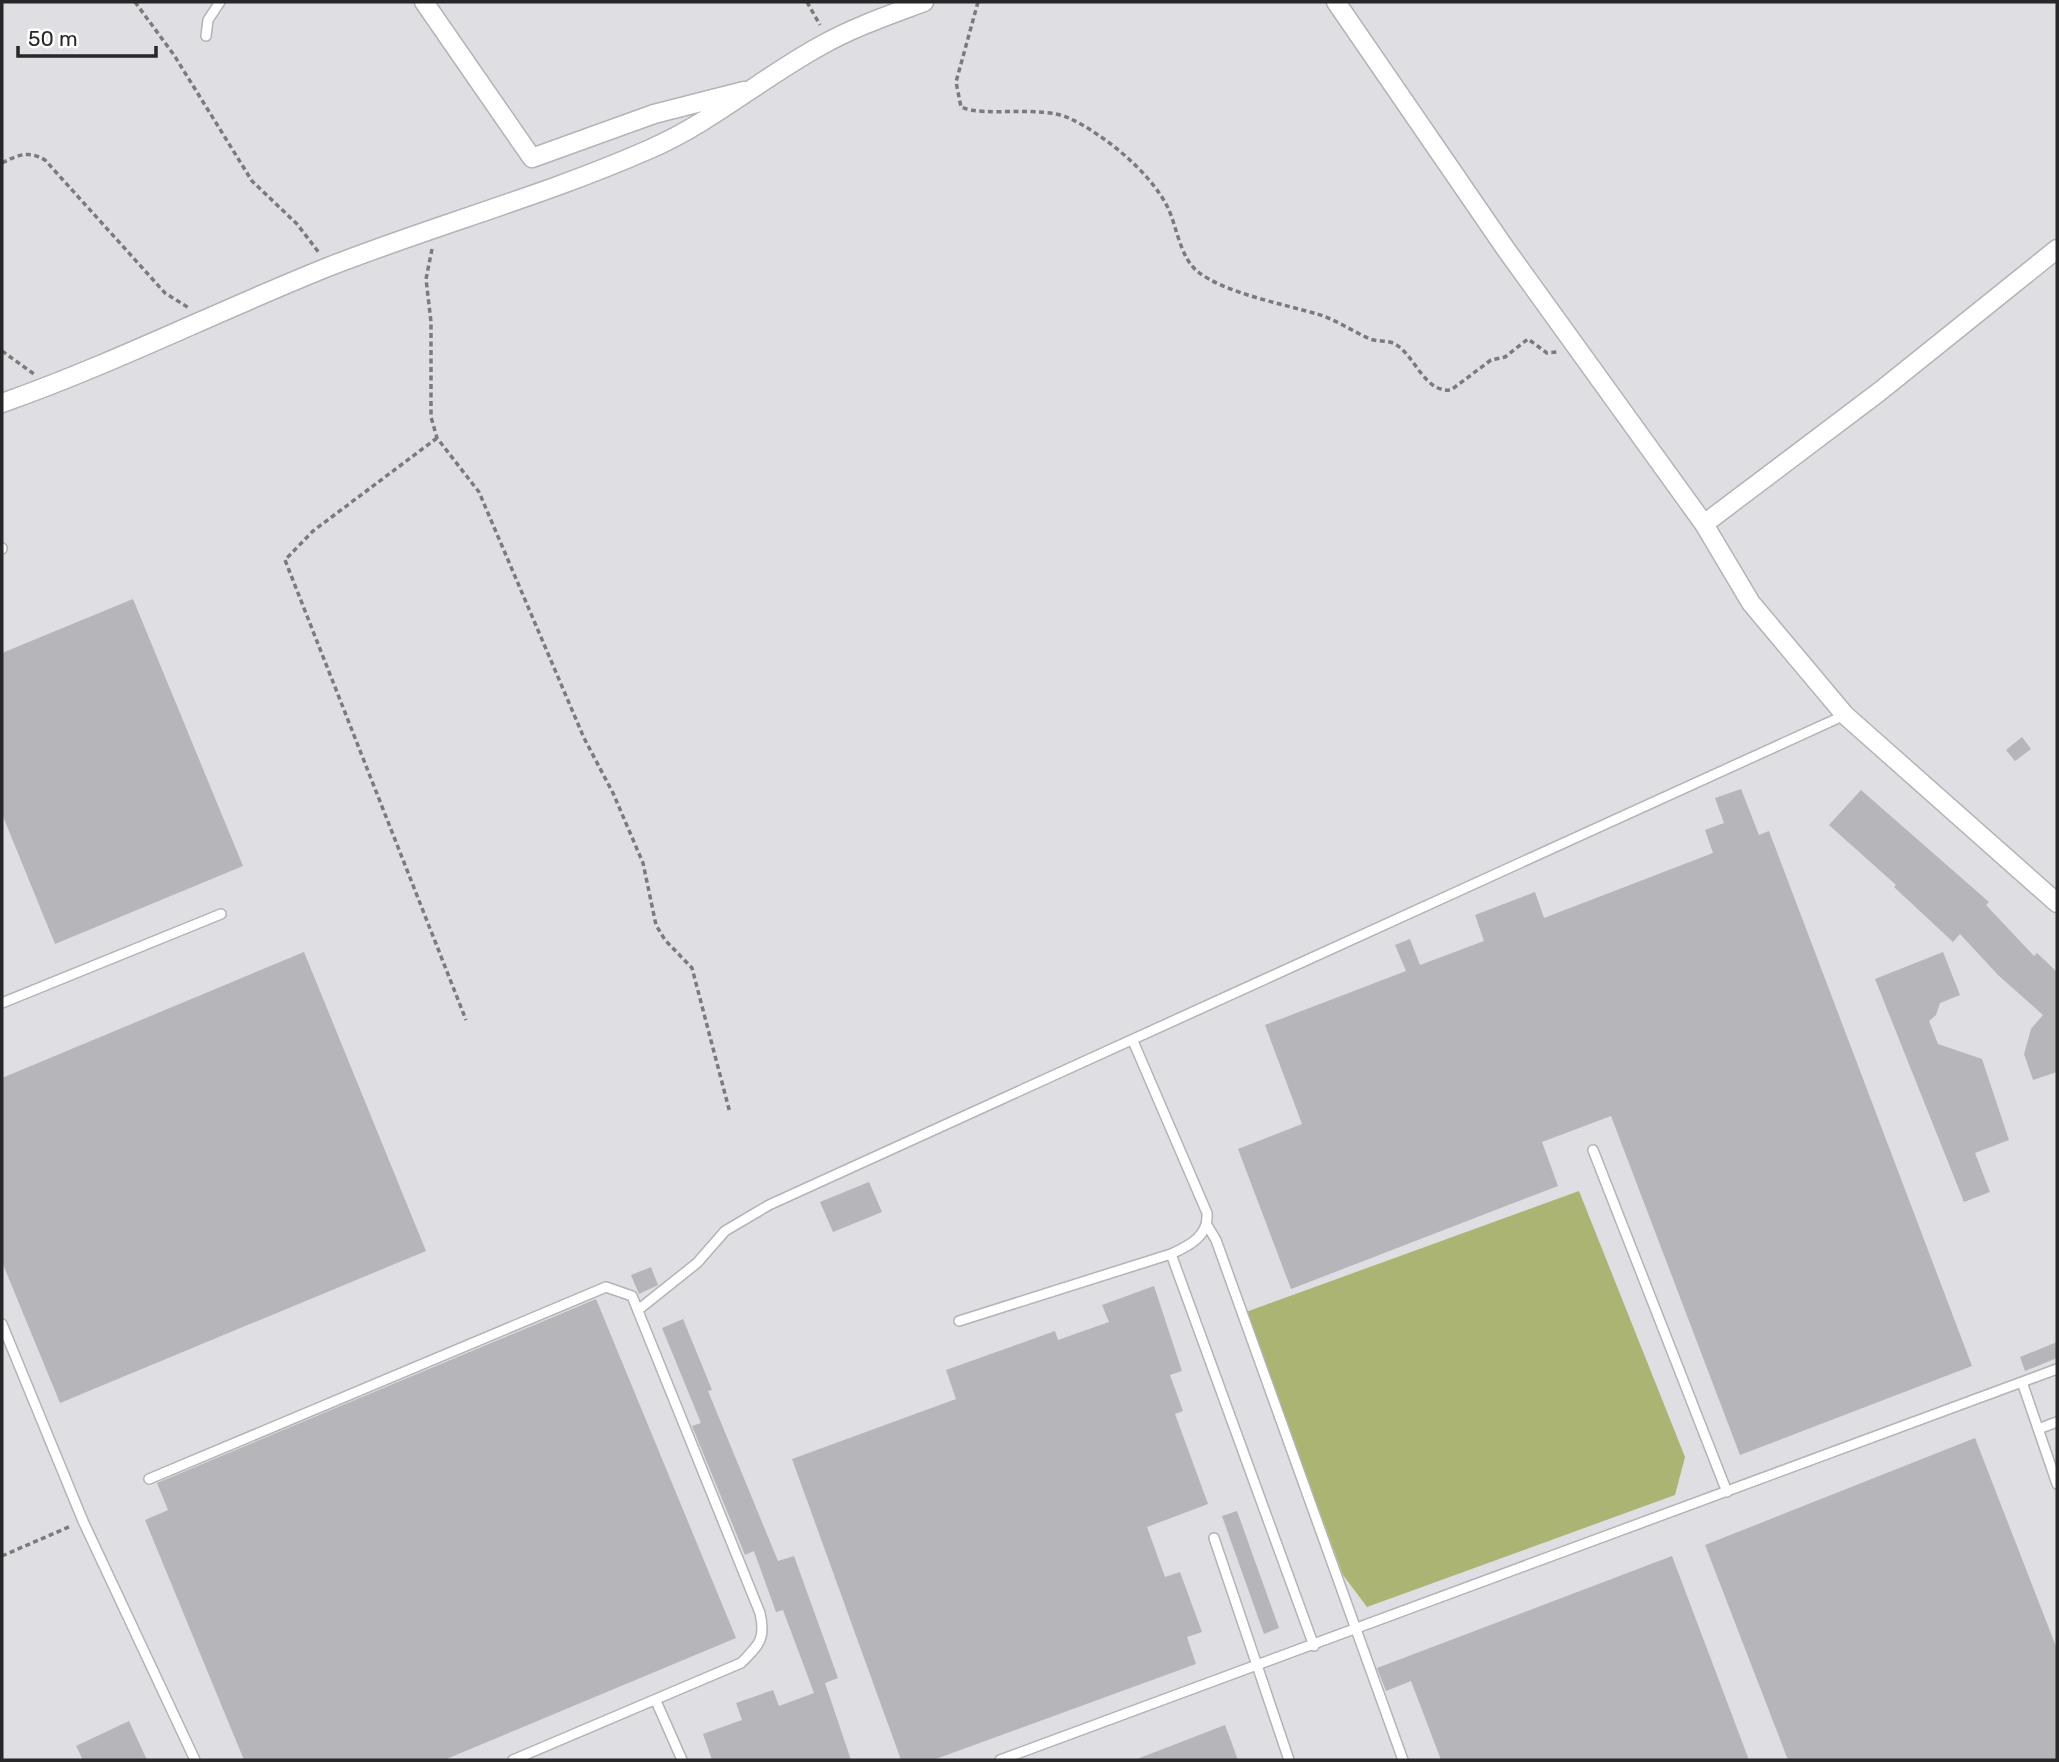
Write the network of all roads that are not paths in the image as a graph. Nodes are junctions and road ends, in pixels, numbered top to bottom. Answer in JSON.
{"nodes":[{"id":1,"x":220,"y":2,"type":"edge"},
{"id":2,"x":424,"y":2,"type":"edge"},
{"id":3,"x":924,"y":2,"type":"edge"},
{"id":4,"x":1336,"y":2,"type":"edge"},
{"id":5,"x":206,"y":36,"type":"dead end"},
{"id":6,"x":747,"y":91,"type":"junction"},
{"id":7,"x":2057,"y":249,"type":"edge"},
{"id":8,"x":2,"y":403,"type":"edge"},
{"id":9,"x":1704,"y":524,"type":"junction"},
{"id":10,"x":1845,"y":715,"type":"junction"},
{"id":11,"x":2057,"y":903,"type":"edge"},
{"id":12,"x":221,"y":914,"type":"dead end"},
{"id":13,"x":2,"y":1003,"type":"edge"},
{"id":14,"x":1133,"y":1041,"type":"junction"},
{"id":15,"x":1592,"y":1150,"type":"dead end"},
{"id":16,"x":1207,"y":1225,"type":"junction"},
{"id":17,"x":1171,"y":1254,"type":"junction"},
{"id":18,"x":638,"y":1310,"type":"junction"},
{"id":19,"x":959,"y":1321,"type":"dead end"},
{"id":20,"x":2,"y":1324,"type":"edge"},
{"id":21,"x":2057,"y":1369,"type":"edge"},
{"id":22,"x":2022,"y":1382,"type":"junction"},
{"id":23,"x":2057,"y":1422,"type":"edge"},
{"id":24,"x":2038,"y":1429,"type":"junction"},
{"id":25,"x":149,"y":1479,"type":"dead end"},
{"id":26,"x":2057,"y":1484,"type":"edge"},
{"id":27,"x":1727,"y":1492,"type":"junction"},
{"id":28,"x":1214,"y":1538,"type":"dead end"},
{"id":29,"x":1355,"y":1630,"type":"junction"},
{"id":30,"x":1314,"y":1646,"type":"junction"},
{"id":31,"x":1257,"y":1664,"type":"junction"},
{"id":32,"x":656,"y":1701,"type":"junction"},
{"id":33,"x":195,"y":1760,"type":"edge"},
{"id":34,"x":513,"y":1760,"type":"edge"},
{"id":35,"x":682,"y":1760,"type":"edge"},
{"id":36,"x":1000,"y":1760,"type":"edge"},
{"id":37,"x":1289,"y":1760,"type":"edge"},
{"id":38,"x":1403,"y":1760,"type":"edge"}],
"edges":[{"from":1,"to":5,"type":"lane"},
{"from":2,"to":6,"type":"street"},
{"from":3,"to":6,"type":"street"},
{"from":4,"to":9,"type":"street"},
{"from":6,"to":8,"type":"street"},
{"from":7,"to":9,"type":"street"},
{"from":9,"to":10,"type":"street"},
{"from":10,"to":11,"type":"street"},
{"from":10,"to":14,"type":"lane"},
{"from":12,"to":13,"type":"lane"},
{"from":14,"to":16,"type":"lane"},
{"from":14,"to":18,"type":"lane"},
{"from":15,"to":27,"type":"lane"},
{"from":16,"to":17,"type":"lane"},
{"from":16,"to":29,"type":"lane"},
{"from":17,"to":19,"type":"lane"},
{"from":17,"to":30,"type":"lane"},
{"from":18,"to":25,"type":"lane"},
{"from":18,"to":32,"type":"lane"},
{"from":20,"to":33,"type":"lane"},
{"from":21,"to":22,"type":"lane"},
{"from":22,"to":24,"type":"lane"},
{"from":22,"to":27,"type":"lane"},
{"from":23,"to":24,"type":"lane"},
{"from":24,"to":26,"type":"lane"},
{"from":27,"to":29,"type":"lane"},
{"from":28,"to":31,"type":"lane"},
{"from":29,"to":30,"type":"lane"},
{"from":29,"to":38,"type":"lane"},
{"from":30,"to":31,"type":"lane"},
{"from":31,"to":36,"type":"lane"},
{"from":31,"to":37,"type":"lane"},
{"from":32,"to":34,"type":"lane"},
{"from":32,"to":35,"type":"lane"}]}
